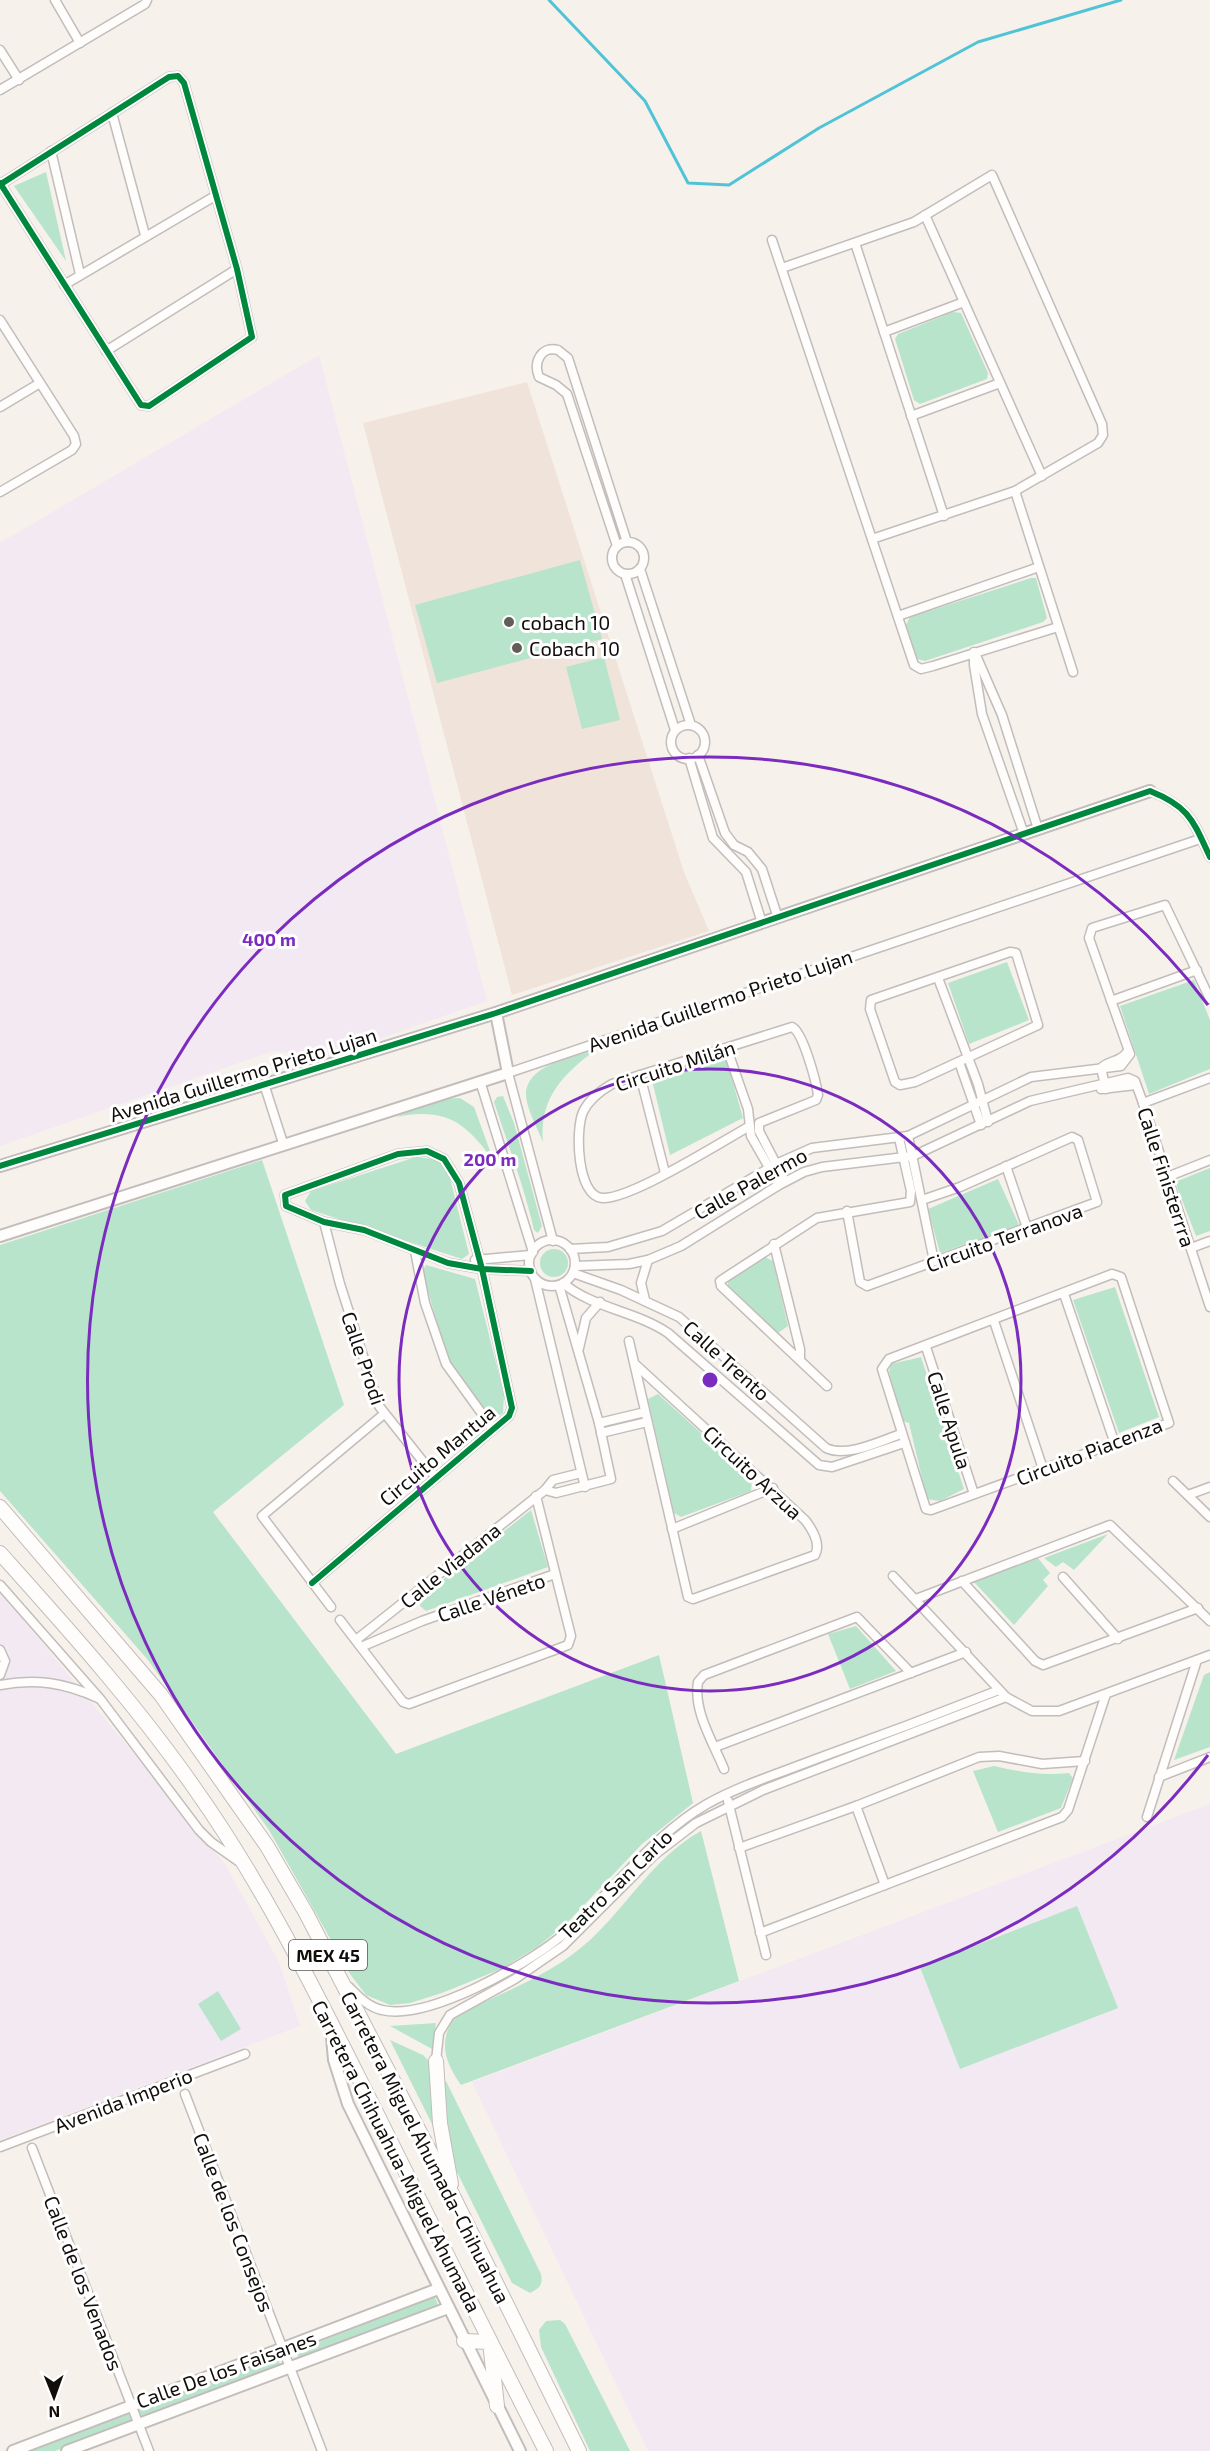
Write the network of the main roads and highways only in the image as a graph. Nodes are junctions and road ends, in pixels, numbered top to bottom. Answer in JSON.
{"nodes":[{"id":1,"x":0,"y":1507,"type":"edge"},
{"id":2,"x":0,"y":1553,"type":"edge"},
{"id":3,"x":436,"y":2061,"type":"road end"},
{"id":4,"x":454,"y":2198,"type":"junction"},
{"id":5,"x":464,"y":2341,"type":"road end"},
{"id":6,"x":490,"y":2342,"type":"junction"},
{"id":7,"x":497,"y":2406,"type":"road end"},
{"id":8,"x":546,"y":2451,"type":"edge"},
{"id":9,"x":579,"y":2451,"type":"edge"}],
"edges":[{"from":1,"to":4,"type":"main road","name":"Carretera Miguel Ahumada-Chihuahua","number":"MEX 45"},
{"from":2,"to":6,"type":"main road","name":"Carretera Chihuahua-Miguel Ahumada","number":"MEX 45"},
{"from":3,"to":4,"type":"main road"},
{"from":4,"to":9,"type":"main road","name":"Carretera Miguel Ahumada-Chihuahua","number":"MEX 45"},
{"from":5,"to":6,"type":"main road"},
{"from":6,"to":7,"type":"main road"},
{"from":6,"to":8,"type":"main road","name":"Carretera Chihuahua-Miguel Ahumada","number":"MEX 45"}]}
